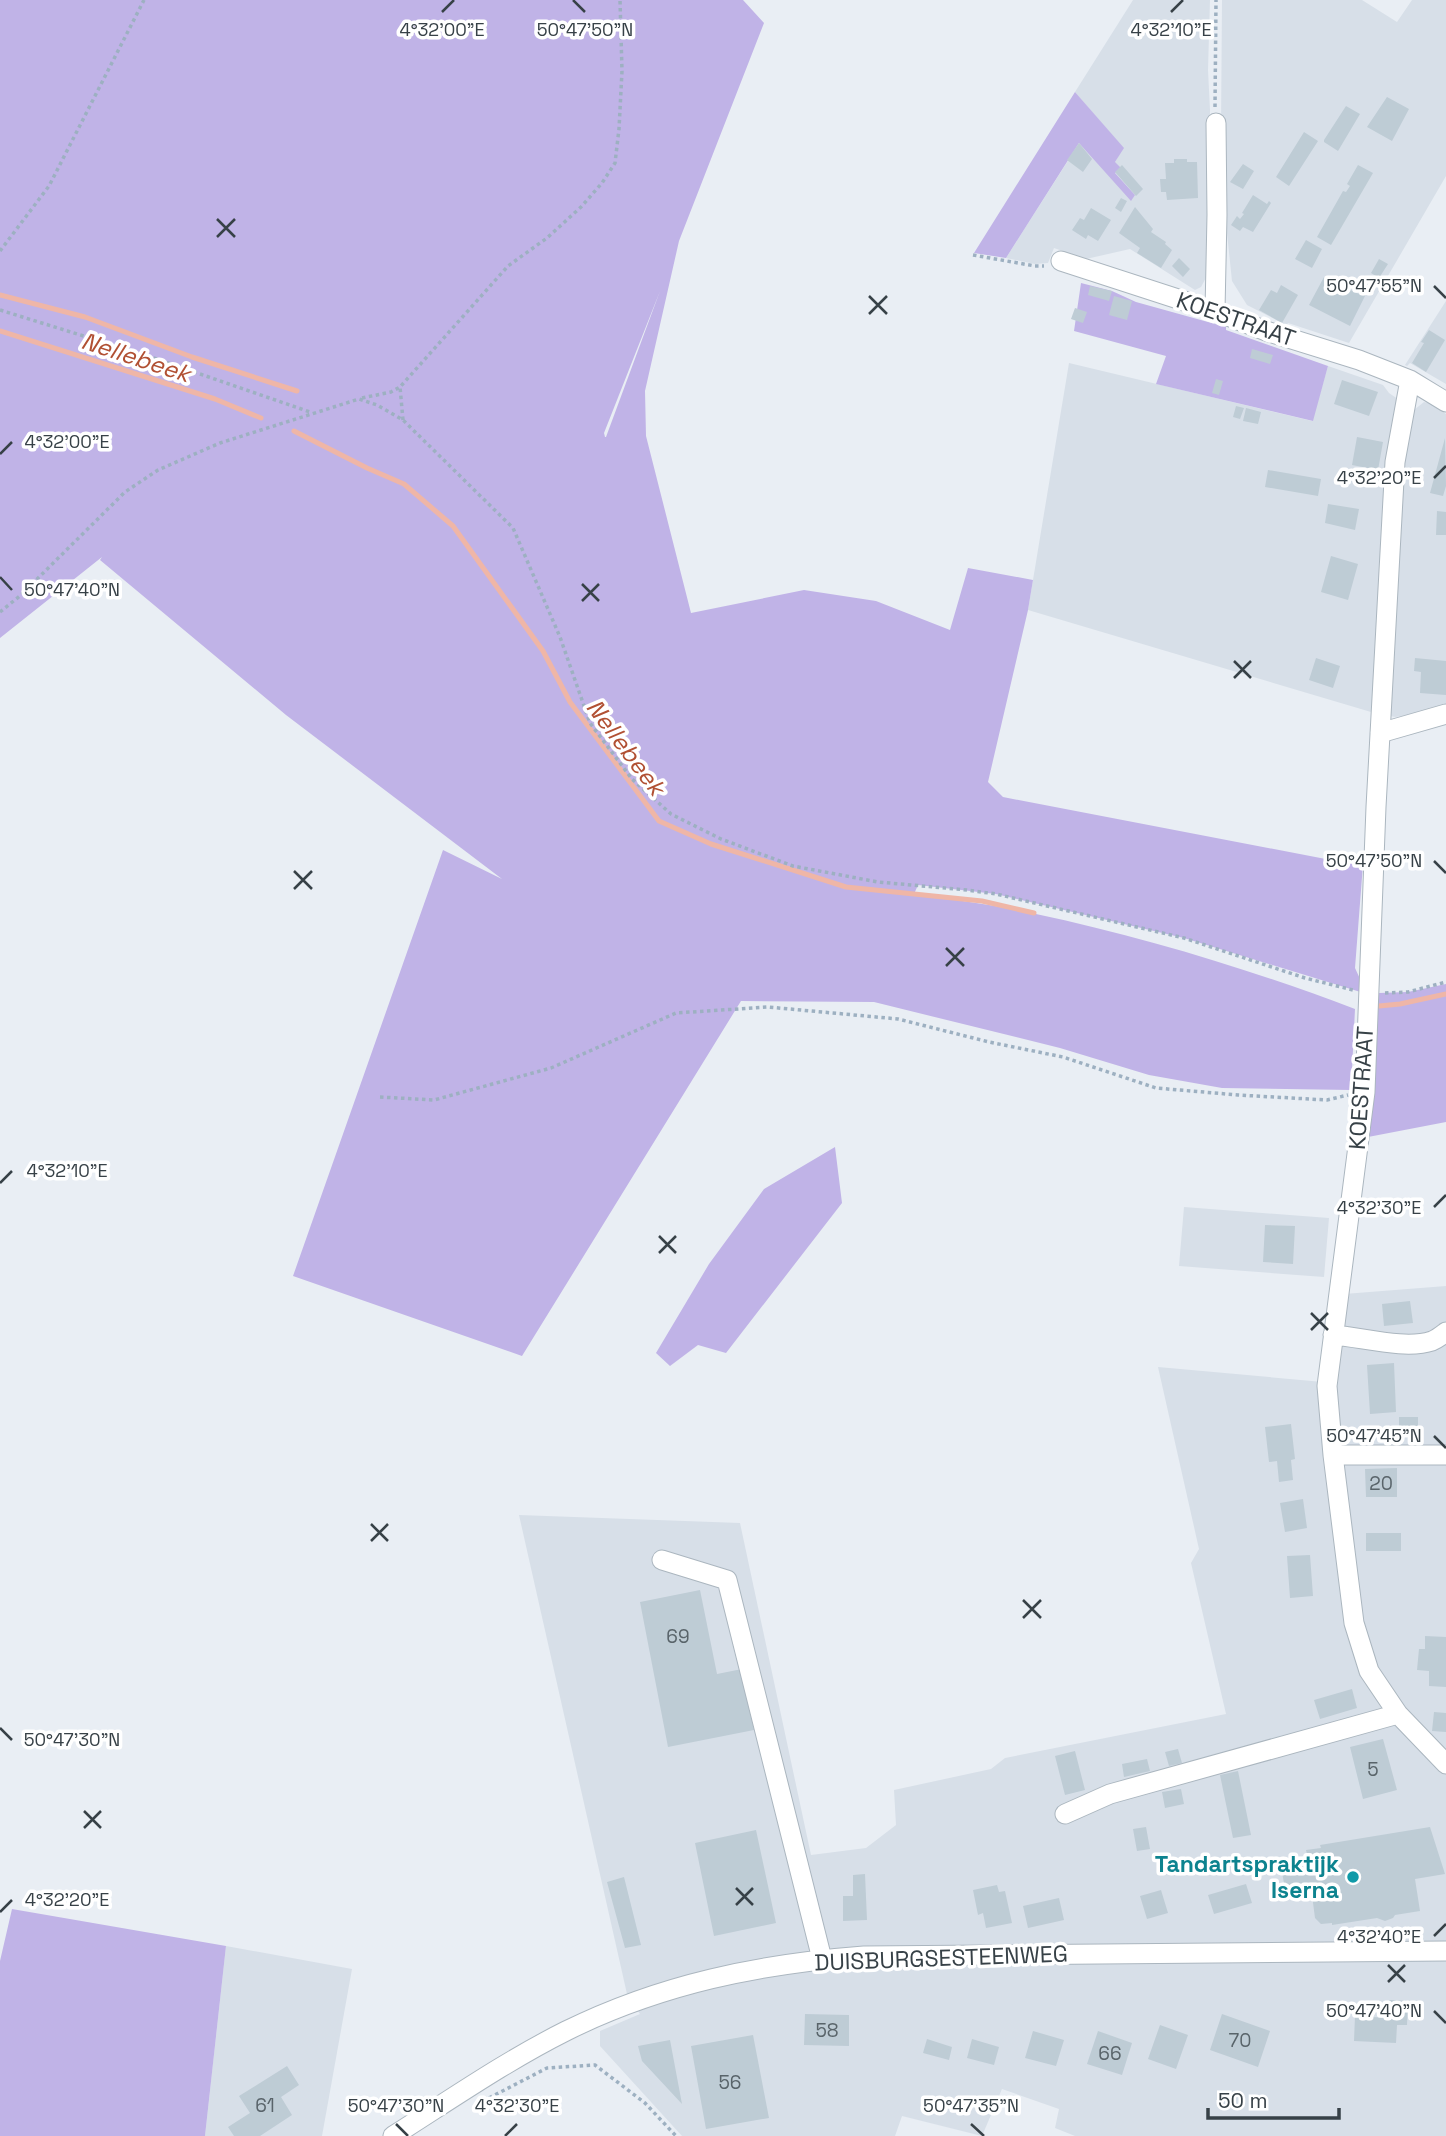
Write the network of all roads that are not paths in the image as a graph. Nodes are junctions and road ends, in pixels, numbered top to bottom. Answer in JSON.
{"nodes":[{"id":1,"x":1216,"y":123,"type":"road end"},
{"id":2,"x":1061,"y":261,"type":"road end"},
{"id":3,"x":1215,"y":311,"type":"junction"},
{"id":4,"x":1409,"y":380,"type":"junction"},
{"id":5,"x":1446,"y":402,"type":"edge"},
{"id":6,"x":1446,"y":714,"type":"edge"},
{"id":7,"x":1380,"y":733,"type":"junction"},
{"id":8,"x":1446,"y":1332,"type":"edge"},
{"id":9,"x":1333,"y":1335,"type":"junction"},
{"id":10,"x":1333,"y":1455,"type":"junction"},
{"id":11,"x":1446,"y":1455,"type":"edge"},
{"id":12,"x":662,"y":1560,"type":"dead end"},
{"id":13,"x":1398,"y":1714,"type":"junction"},
{"id":14,"x":1446,"y":1764,"type":"edge"},
{"id":15,"x":1065,"y":1814,"type":"dead end"},
{"id":16,"x":1446,"y":1951,"type":"edge"},
{"id":17,"x":822,"y":1959,"type":"junction"},
{"id":18,"x":393,"y":2136,"type":"edge"}],
"edges":[{"from":1,"to":3,"type":"street"},
{"from":2,"to":3,"type":"street","name":"KOESTRAAT"},
{"from":3,"to":4,"type":"street","name":"KOESTRAAT"},
{"from":4,"to":5,"type":"street","name":"KOESTRAAT"},
{"from":4,"to":7,"type":"street","name":"KOESTRAAT"},
{"from":6,"to":7,"type":"street"},
{"from":7,"to":9,"type":"street","name":"KOESTRAAT"},
{"from":8,"to":9,"type":"street"},
{"from":9,"to":10,"type":"street","name":"KOESTRAAT"},
{"from":10,"to":11,"type":"street"},
{"from":10,"to":13,"type":"street","name":"KOESTRAAT"},
{"from":12,"to":17,"type":"street"},
{"from":13,"to":14,"type":"street","name":"KOESTRAAT"},
{"from":13,"to":15,"type":"street"},
{"from":16,"to":17,"type":"street","name":"DUISBURGSESTEENWEG"},
{"from":17,"to":18,"type":"street","name":"DUISBURGSESTEENWEG"}]}
